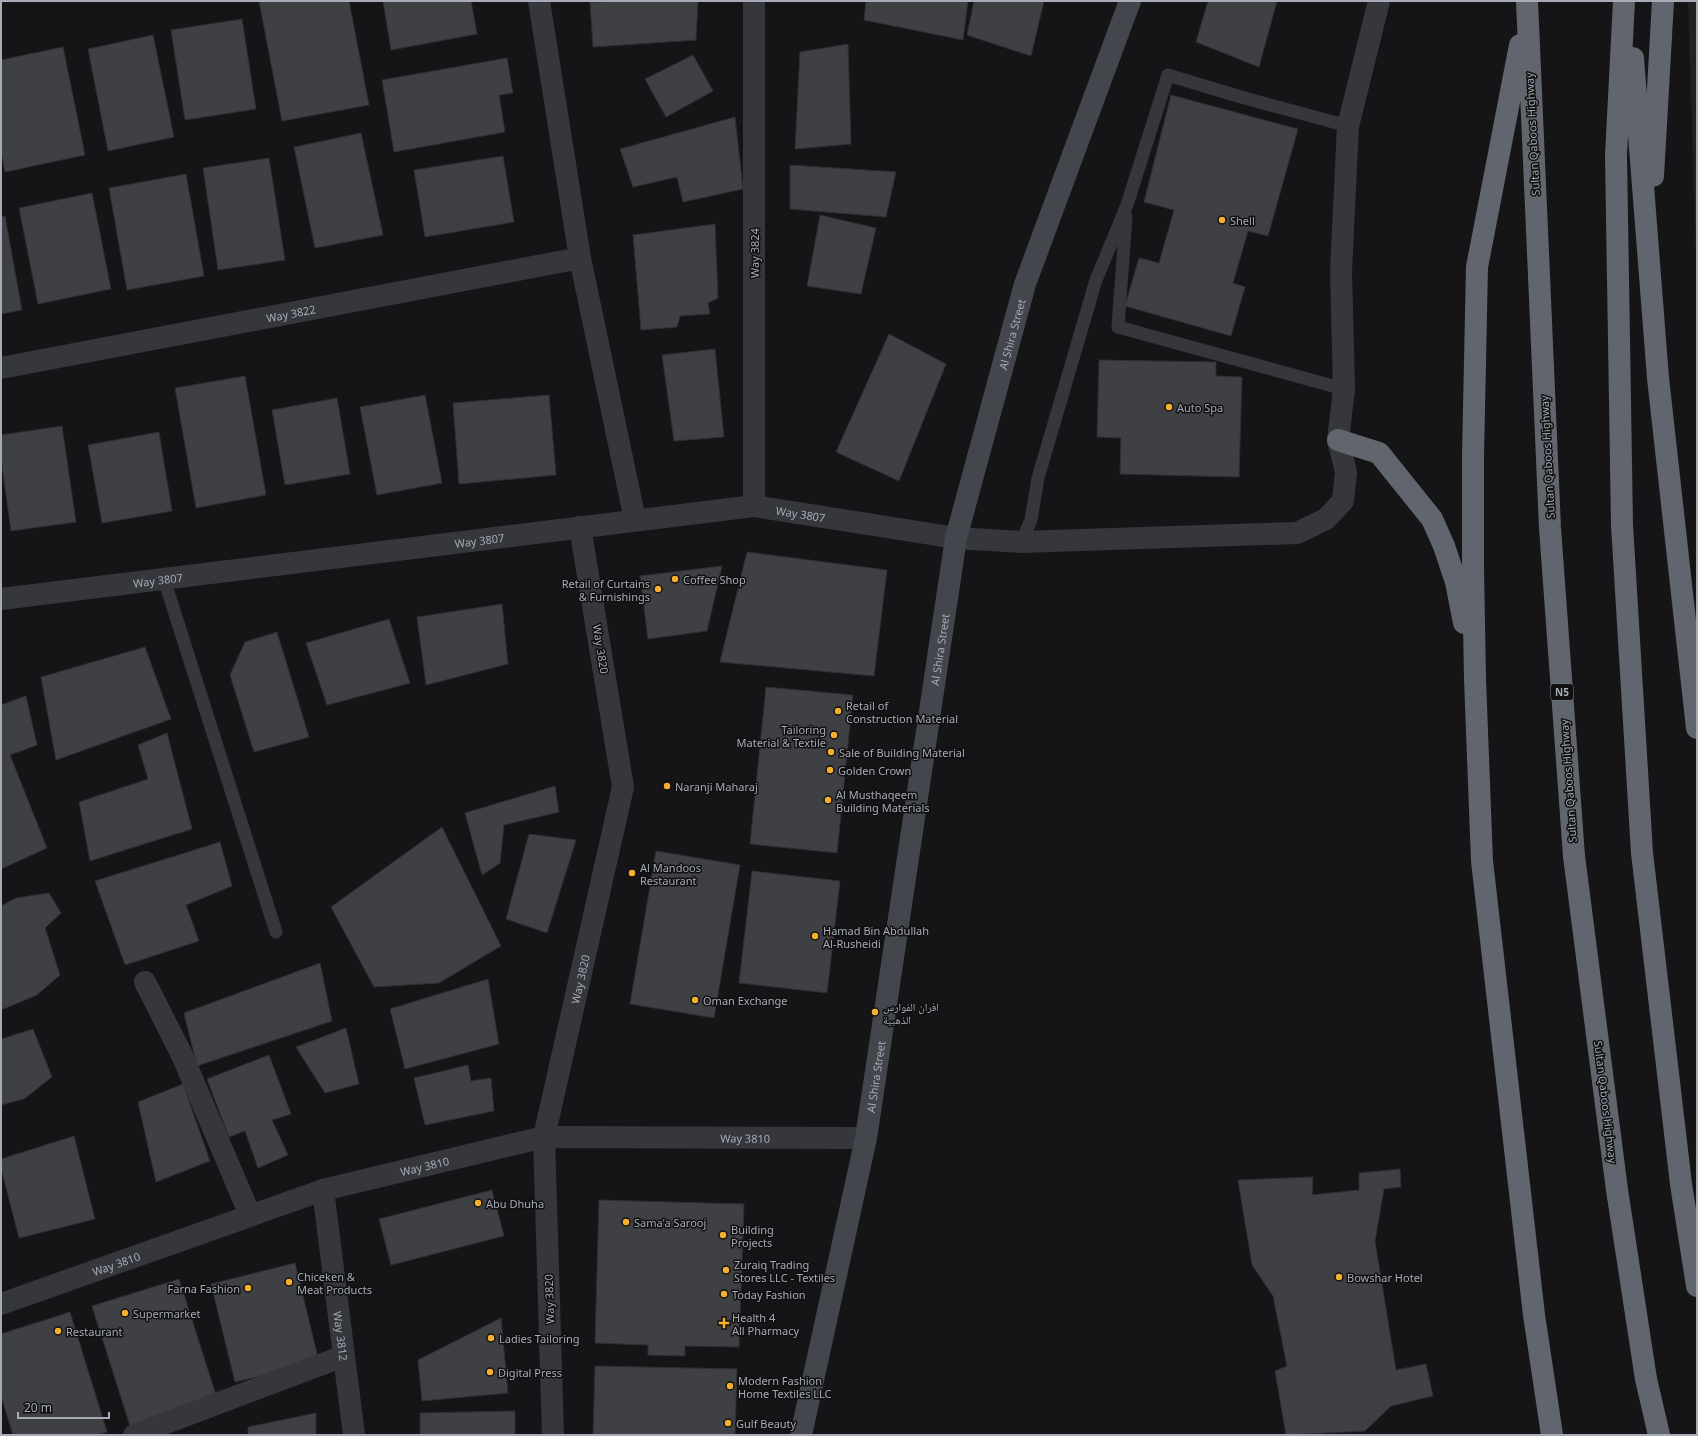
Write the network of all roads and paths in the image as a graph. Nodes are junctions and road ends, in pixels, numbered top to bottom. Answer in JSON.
{"nodes":[{"id":1,"x":539,"y":1,"type":"edge"},
{"id":2,"x":754,"y":1,"type":"edge"},
{"id":3,"x":1130,"y":1,"type":"edge"},
{"id":4,"x":1379,"y":1,"type":"edge"},
{"id":5,"x":1624,"y":1,"type":"edge"},
{"id":6,"x":1628,"y":1,"type":"edge"},
{"id":7,"x":1663,"y":1,"type":"edge"},
{"id":8,"x":1527,"y":6,"type":"edge"},
{"id":9,"x":1348,"y":126,"type":"junction"},
{"id":10,"x":1127,"y":205,"type":"junction"},
{"id":11,"x":580,"y":258,"type":"junction"},
{"id":12,"x":1648,"y":259,"type":"junction"},
{"id":13,"x":1,"y":368,"type":"edge"},
{"id":14,"x":1344,"y":389,"type":"junction"},
{"id":15,"x":1338,"y":440,"type":"junction"},
{"id":16,"x":754,"y":506,"type":"junction"},
{"id":17,"x":635,"y":520,"type":"junction"},
{"id":18,"x":580,"y":527,"type":"junction"},
{"id":19,"x":956,"y":538,"type":"junction"},
{"id":20,"x":1021,"y":542,"type":"junction"},
{"id":21,"x":164,"y":579,"type":"junction"},
{"id":22,"x":1,"y":599,"type":"edge"},
{"id":23,"x":1475,"y":679,"type":"junction"},
{"id":24,"x":1697,"y":728,"type":"edge"},
{"id":25,"x":276,"y":932,"type":"dead end"},
{"id":26,"x":145,"y":982,"type":"dead end"},
{"id":27,"x":544,"y":1137,"type":"junction"},
{"id":28,"x":866,"y":1138,"type":"junction"},
{"id":29,"x":323,"y":1190,"type":"junction"},
{"id":30,"x":250,"y":1216,"type":"junction"},
{"id":31,"x":1697,"y":1286,"type":"edge"},
{"id":32,"x":1,"y":1304,"type":"edge"},
{"id":33,"x":344,"y":1356,"type":"junction"},
{"id":34,"x":134,"y":1435,"type":"edge"},
{"id":35,"x":354,"y":1435,"type":"edge"},
{"id":36,"x":553,"y":1435,"type":"edge"},
{"id":37,"x":801,"y":1435,"type":"edge"},
{"id":38,"x":1552,"y":1435,"type":"edge"},
{"id":39,"x":1659,"y":1435,"type":"edge"}],
"edges":[{"from":1,"to":11,"type":"street"},
{"from":2,"to":16,"type":"street","name":"Way 3824"},
{"from":3,"to":19,"type":"street","name":"Al Shira Street"},
{"from":4,"to":9,"type":"street"},
{"from":5,"to":31,"type":"highway"},
{"from":6,"to":12,"type":"highway"},
{"from":7,"to":12,"type":"highway"},
{"from":8,"to":23,"type":"highway"},
{"from":8,"to":39,"type":"highway","name":"Sultan Qaboos Highway","number":"N5"},
{"from":9,"to":10,"type":"lane"},
{"from":9,"to":14,"type":"street"},
{"from":10,"to":14,"type":"lane"},
{"from":10,"to":20,"type":"lane"},
{"from":11,"to":13,"type":"street","name":"Way 3822"},
{"from":11,"to":17,"type":"street"},
{"from":12,"to":24,"type":"highway"},
{"from":14,"to":15,"type":"street"},
{"from":15,"to":20,"type":"street","name":"Way 3807"},
{"from":15,"to":23,"type":"highway"},
{"from":16,"to":17,"type":"street","name":"Way 3807"},
{"from":16,"to":19,"type":"street","name":"Way 3807"},
{"from":17,"to":18,"type":"street","name":"Way 3807"},
{"from":18,"to":21,"type":"street","name":"Way 3807"},
{"from":18,"to":27,"type":"street","name":"Way 3820"},
{"from":19,"to":20,"type":"street","name":"Way 3807"},
{"from":19,"to":28,"type":"street","name":"Al Shira Street"},
{"from":21,"to":22,"type":"street","name":"Way 3807"},
{"from":21,"to":25,"type":"lane"},
{"from":23,"to":38,"type":"highway"},
{"from":26,"to":30,"type":"street"},
{"from":27,"to":28,"type":"street","name":"Way 3810"},
{"from":27,"to":29,"type":"street","name":"Way 3810"},
{"from":27,"to":36,"type":"street","name":"Way 3820"},
{"from":28,"to":37,"type":"street","name":"Al Shira Street"},
{"from":29,"to":30,"type":"street","name":"Way 3810"},
{"from":29,"to":33,"type":"street","name":"Way 3812"},
{"from":30,"to":32,"type":"street","name":"Way 3810"},
{"from":33,"to":34,"type":"street"},
{"from":33,"to":35,"type":"street","name":"Way 3812"}]}
